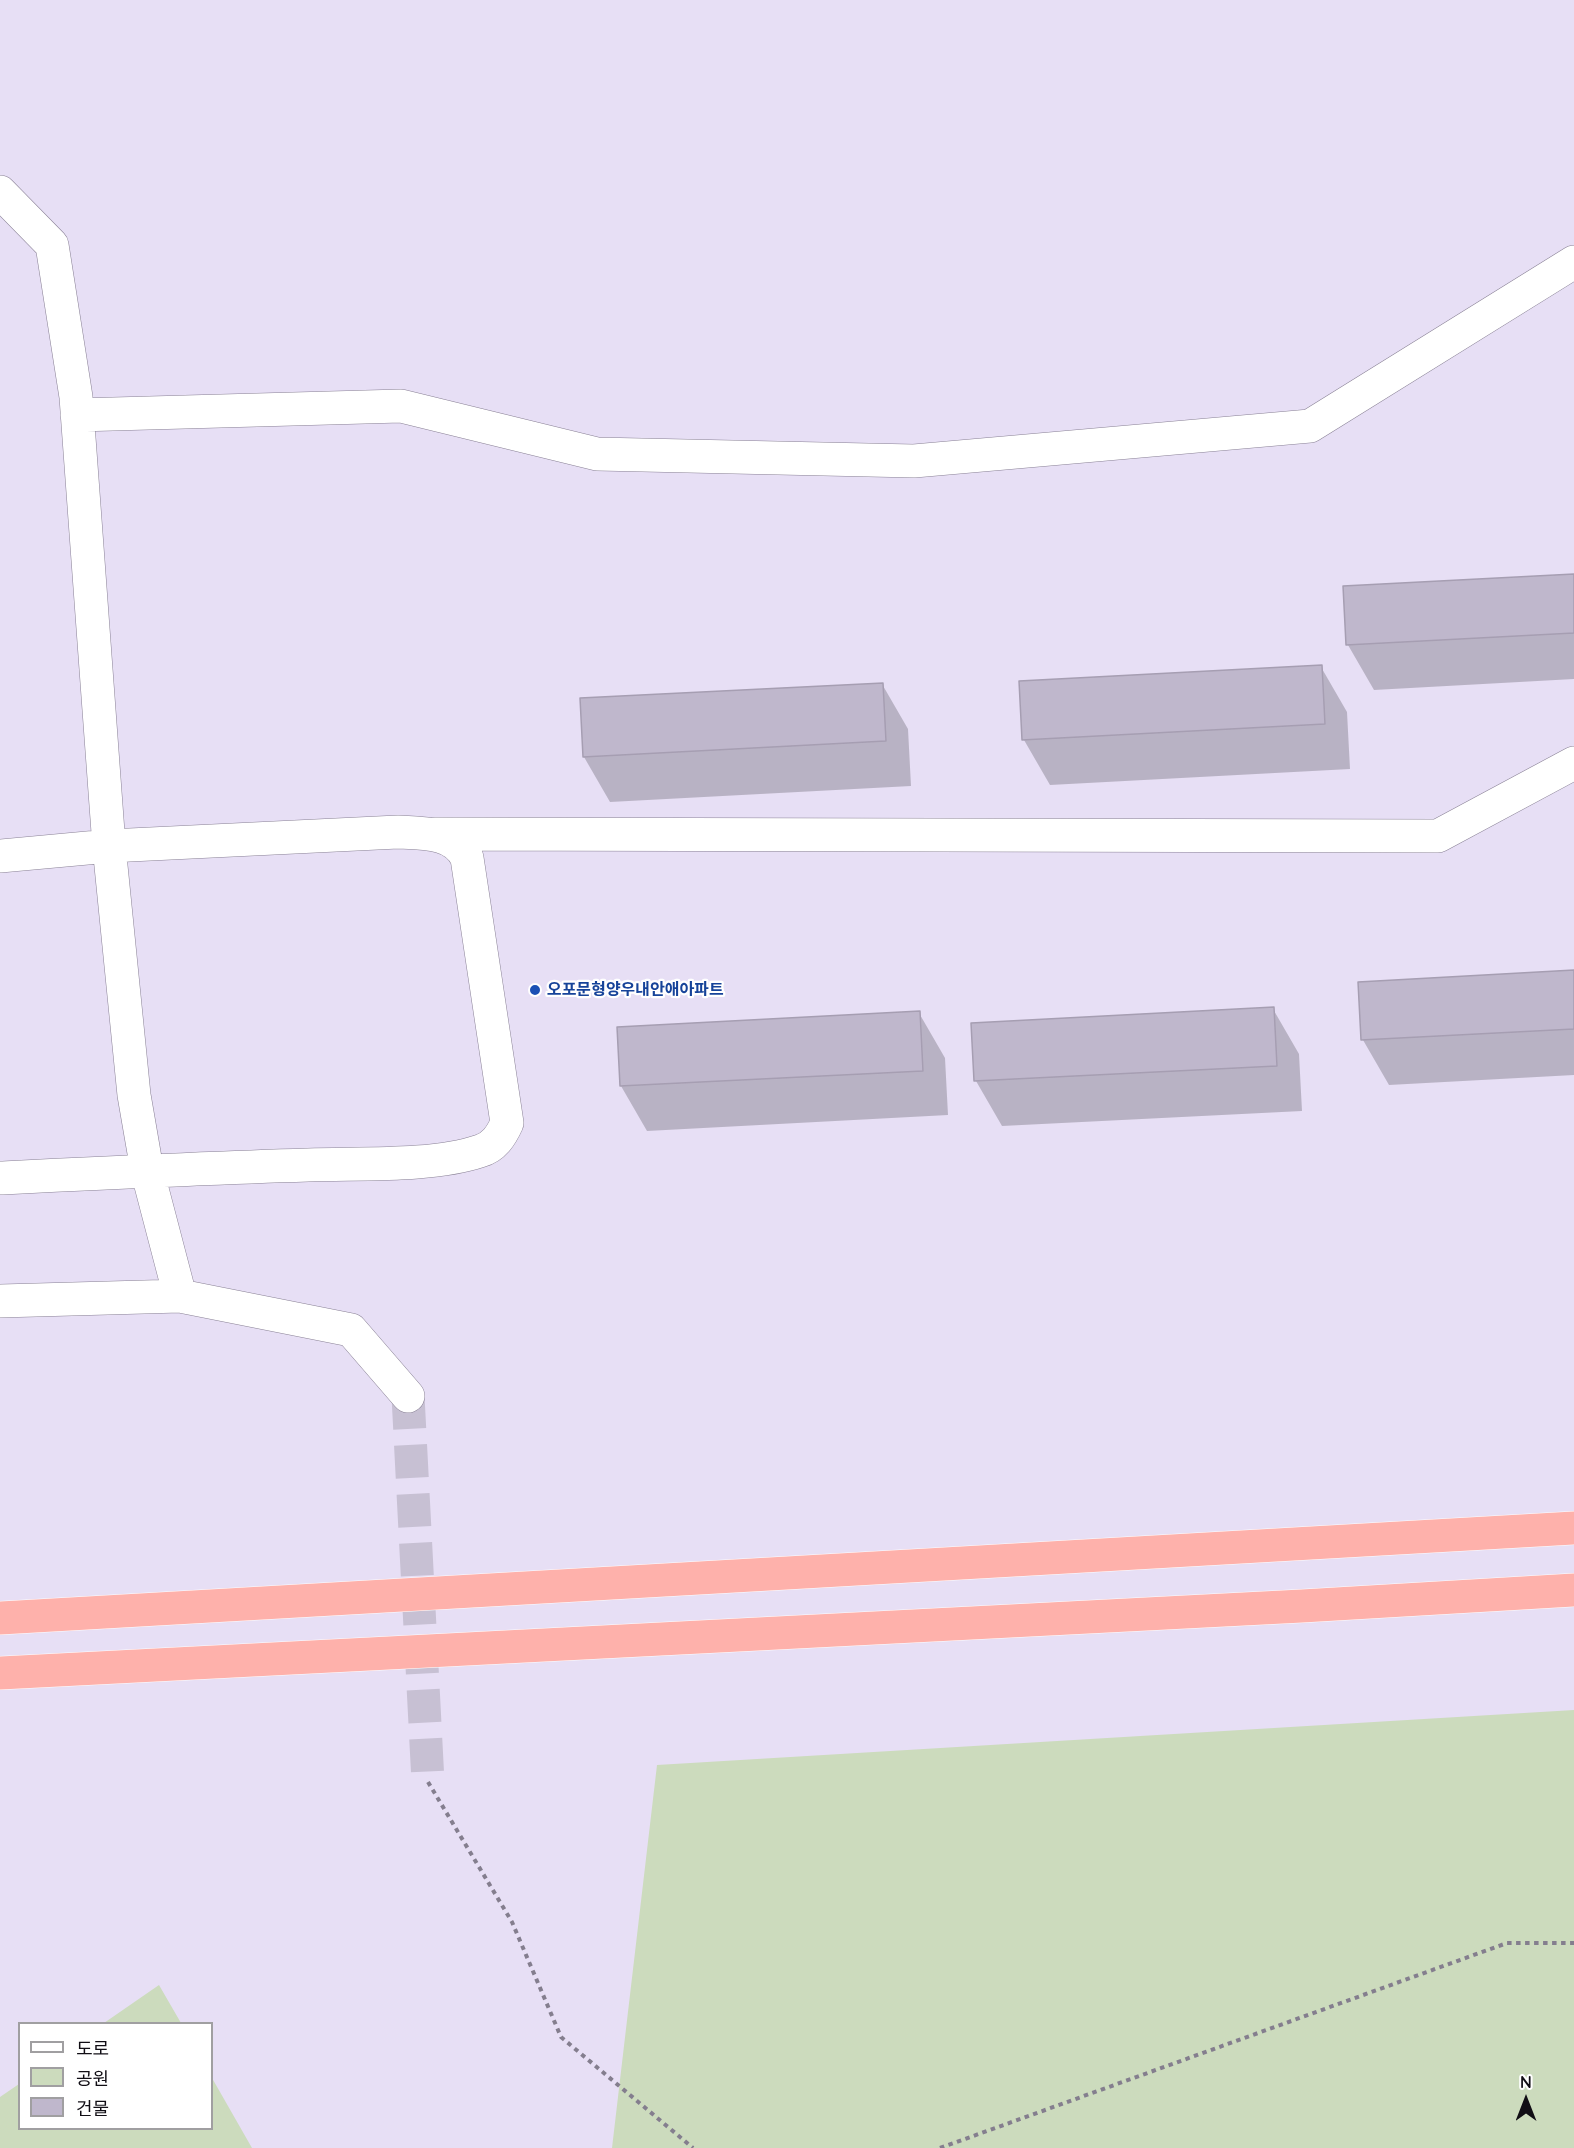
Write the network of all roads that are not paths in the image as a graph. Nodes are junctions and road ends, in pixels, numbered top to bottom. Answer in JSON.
{"nodes":[{"id":1,"x":0,"y":192,"type":"edge"},
{"id":2,"x":1574,"y":262,"type":"edge"},
{"id":3,"x":77,"y":415,"type":"junction"},
{"id":4,"x":1574,"y":763,"type":"edge"},
{"id":5,"x":427,"y":834,"type":"junction"},
{"id":6,"x":109,"y":846,"type":"junction"},
{"id":7,"x":0,"y":856,"type":"edge"},
{"id":8,"x":147,"y":1170,"type":"junction"},
{"id":9,"x":0,"y":1178,"type":"edge"},
{"id":10,"x":180,"y":1296,"type":"junction"},
{"id":11,"x":0,"y":1301,"type":"edge"},
{"id":12,"x":408,"y":1396,"type":"tunnel mouth"},
{"id":13,"x":1574,"y":1528,"type":"edge"},
{"id":14,"x":1574,"y":1590,"type":"edge"},
{"id":15,"x":0,"y":1618,"type":"edge"},
{"id":16,"x":0,"y":1673,"type":"edge"}],
"edges":[{"from":1,"to":3,"type":"street"},
{"from":2,"to":3,"type":"street"},
{"from":3,"to":6,"type":"street"},
{"from":4,"to":5,"type":"street"},
{"from":5,"to":6,"type":"street"},
{"from":5,"to":8,"type":"street"},
{"from":6,"to":7,"type":"street"},
{"from":6,"to":8,"type":"street"},
{"from":8,"to":9,"type":"street"},
{"from":8,"to":10,"type":"street"},
{"from":10,"to":11,"type":"street"},
{"from":10,"to":12,"type":"street"},
{"from":13,"to":15,"type":"highway"},
{"from":14,"to":16,"type":"highway"}]}
